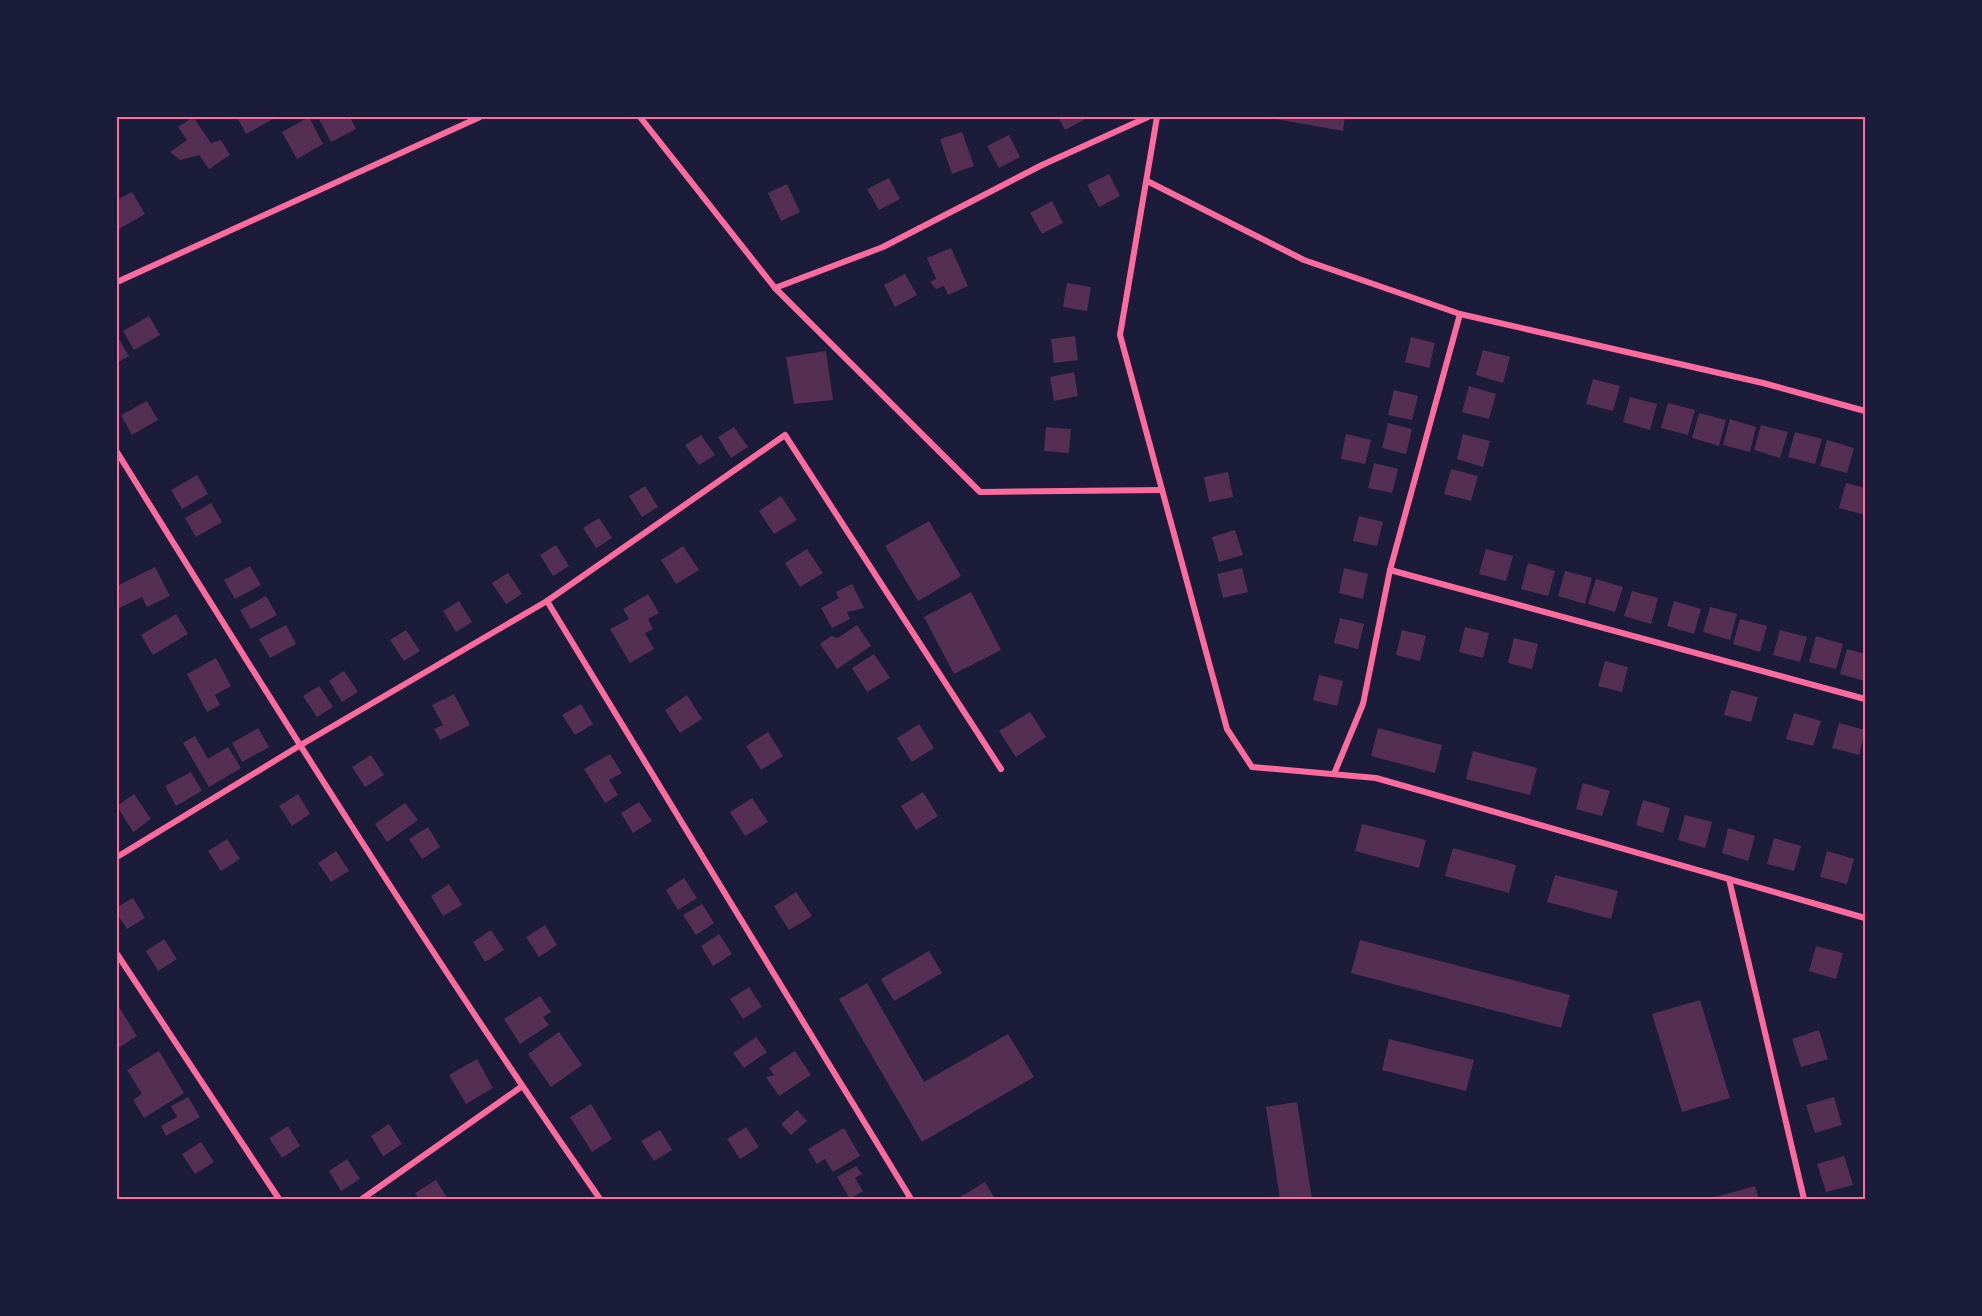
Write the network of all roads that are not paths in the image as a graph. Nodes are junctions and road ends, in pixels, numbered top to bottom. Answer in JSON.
{"nodes":[{"id":1,"x":480,"y":117,"type":"edge"},
{"id":2,"x":640,"y":117,"type":"edge"},
{"id":3,"x":1148,"y":117,"type":"edge"},
{"id":4,"x":1157,"y":117,"type":"edge"},
{"id":5,"x":1147,"y":181,"type":"junction"},
{"id":6,"x":117,"y":282,"type":"edge"},
{"id":7,"x":775,"y":288,"type":"junction"},
{"id":8,"x":1460,"y":314,"type":"junction"},
{"id":9,"x":1865,"y":411,"type":"edge"},
{"id":10,"x":117,"y":452,"type":"edge"},
{"id":11,"x":1162,"y":490,"type":"junction"},
{"id":12,"x":1390,"y":570,"type":"junction"},
{"id":13,"x":547,"y":601,"type":"junction"},
{"id":14,"x":1865,"y":699,"type":"edge"},
{"id":15,"x":298,"y":746,"type":"junction"},
{"id":16,"x":1001,"y":770,"type":"dead end"},
{"id":17,"x":1334,"y":774,"type":"junction"},
{"id":18,"x":117,"y":857,"type":"edge"},
{"id":19,"x":1729,"y":879,"type":"junction"},
{"id":20,"x":1865,"y":918,"type":"edge"},
{"id":21,"x":117,"y":954,"type":"edge"},
{"id":22,"x":521,"y":1087,"type":"junction"},
{"id":23,"x":279,"y":1199,"type":"edge"},
{"id":24,"x":362,"y":1199,"type":"edge"},
{"id":25,"x":600,"y":1199,"type":"edge"},
{"id":26,"x":911,"y":1199,"type":"edge"},
{"id":27,"x":1804,"y":1199,"type":"edge"}],
"edges":[{"from":1,"to":6,"type":"street"},
{"from":2,"to":7,"type":"street"},
{"from":3,"to":7,"type":"street"},
{"from":4,"to":5,"type":"street"},
{"from":5,"to":8,"type":"street"},
{"from":5,"to":11,"type":"street"},
{"from":7,"to":11,"type":"street"},
{"from":8,"to":9,"type":"street"},
{"from":8,"to":12,"type":"street"},
{"from":10,"to":15,"type":"street"},
{"from":11,"to":17,"type":"street"},
{"from":12,"to":14,"type":"street"},
{"from":12,"to":17,"type":"street"},
{"from":13,"to":15,"type":"street"},
{"from":13,"to":16,"type":"street"},
{"from":13,"to":26,"type":"street"},
{"from":15,"to":18,"type":"street"},
{"from":15,"to":22,"type":"street"},
{"from":17,"to":19,"type":"street"},
{"from":19,"to":20,"type":"street"},
{"from":19,"to":27,"type":"street"},
{"from":21,"to":23,"type":"street"},
{"from":22,"to":24,"type":"street"},
{"from":22,"to":25,"type":"street"}]}
